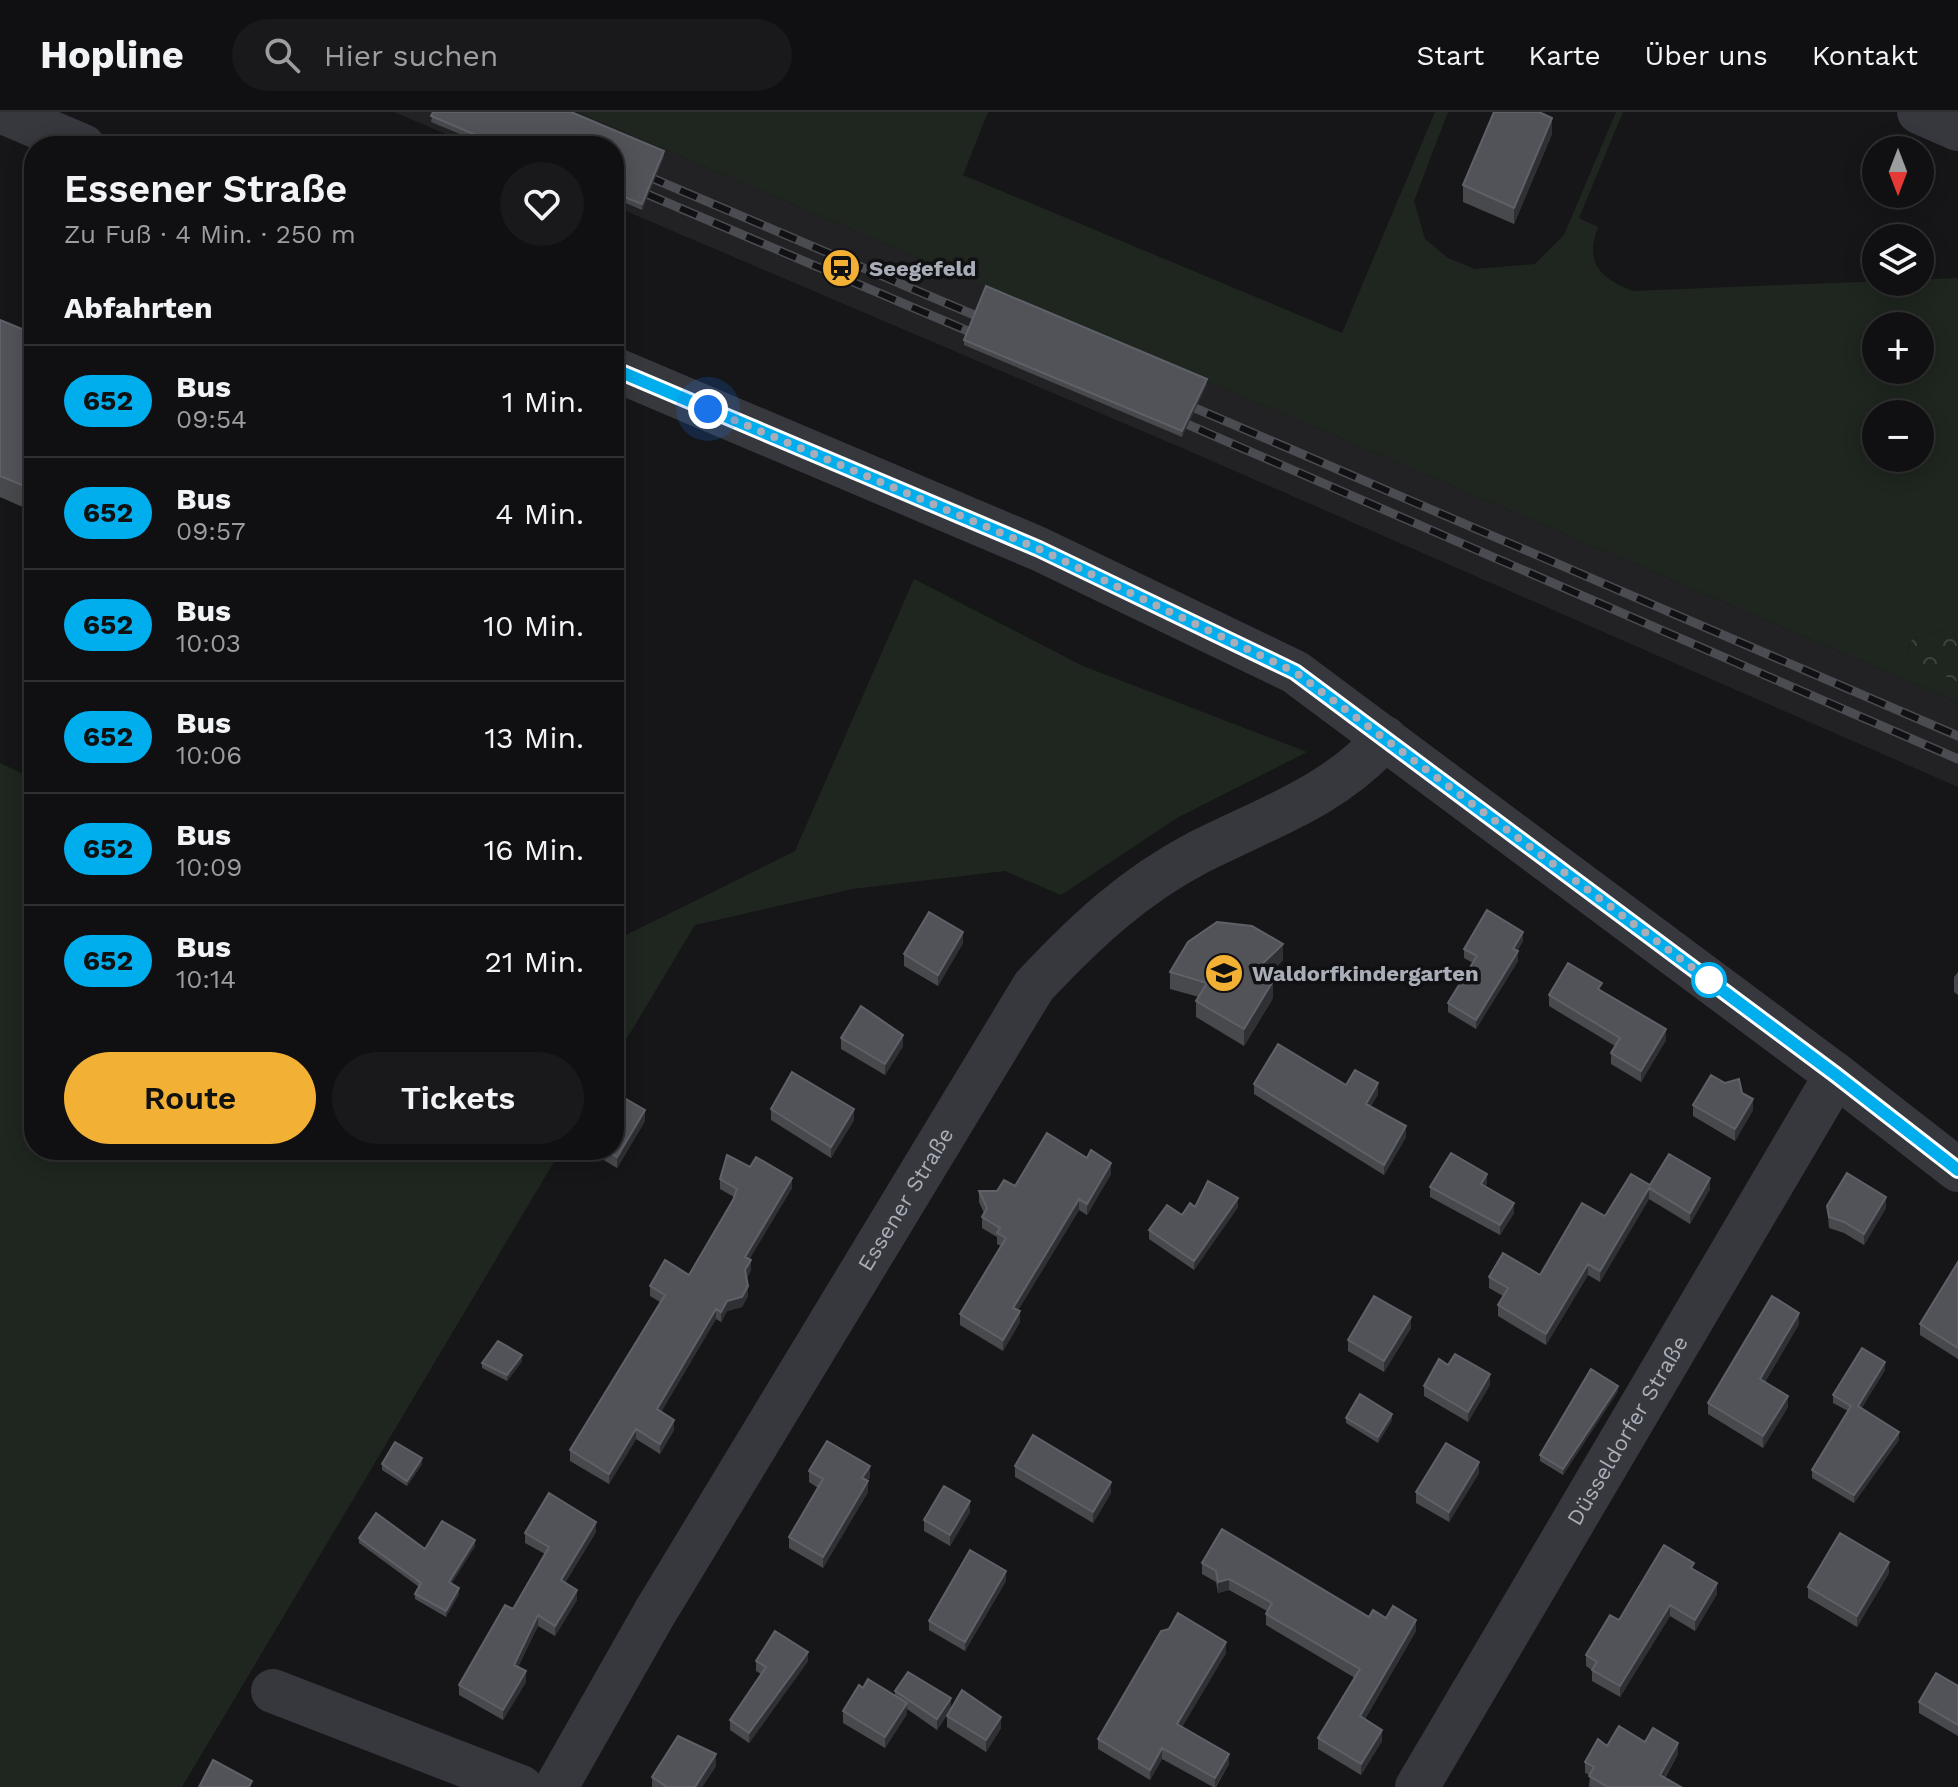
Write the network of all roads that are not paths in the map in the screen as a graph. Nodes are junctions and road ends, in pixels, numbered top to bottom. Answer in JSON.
{"nodes":[{"id":1,"x":3,"y":112,"type":"edge"},
{"id":2,"x":1919,"y":112,"type":"edge"},
{"id":3,"x":1958,"y":129,"type":"edge"},
{"id":4,"x":59,"y":136,"type":"edge"},
{"id":5,"x":624,"y":373,"type":"edge"},
{"id":6,"x":1385,"y":738,"type":"junction"},
{"id":7,"x":1836,"y":1075,"type":"junction"},
{"id":8,"x":1958,"y":1170,"type":"edge"},
{"id":9,"x":273,"y":1691,"type":"dead end"},
{"id":10,"x":521,"y":1787,"type":"edge"},
{"id":11,"x":556,"y":1787,"type":"edge"},
{"id":12,"x":1417,"y":1787,"type":"edge"}],
"edges":[{"from":1,"to":4,"type":"street"},
{"from":2,"to":3,"type":"street"},
{"from":5,"to":6,"type":"street"},
{"from":6,"to":7,"type":"street"},
{"from":6,"to":11,"type":"street","name":"Essener Straße"},
{"from":7,"to":8,"type":"street"},
{"from":7,"to":12,"type":"street","name":"Düsseldorfer Straße"},
{"from":9,"to":10,"type":"street"}]}
